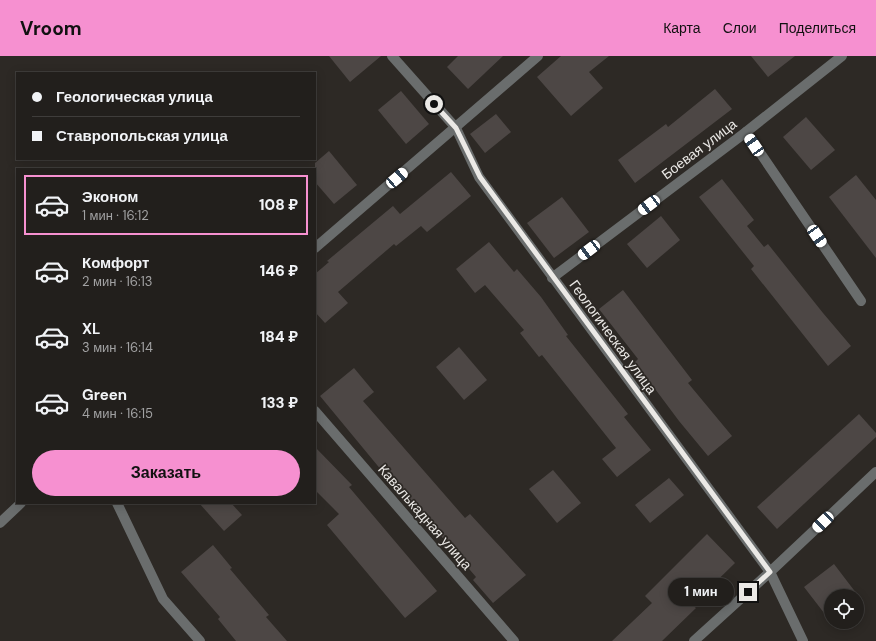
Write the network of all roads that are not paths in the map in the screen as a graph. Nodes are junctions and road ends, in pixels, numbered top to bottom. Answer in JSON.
{"nodes":[{"id":1,"x":392,"y":56,"type":"edge"},
{"id":2,"x":538,"y":56,"type":"edge"},
{"id":3,"x":842,"y":56,"type":"edge"},
{"id":4,"x":456,"y":128,"type":"junction"},
{"id":5,"x":746,"y":132,"type":"junction"},
{"id":6,"x":316,"y":247,"type":"edge"},
{"id":7,"x":552,"y":278,"type":"junction"},
{"id":8,"x":861,"y":301,"type":"dead end"},
{"id":9,"x":316,"y":412,"type":"edge"},
{"id":10,"x":876,"y":472,"type":"edge"},
{"id":11,"x":20,"y":504,"type":"edge"},
{"id":12,"x":117,"y":504,"type":"edge"},
{"id":13,"x":0,"y":523,"type":"edge"},
{"id":14,"x":770,"y":572,"type":"junction"},
{"id":15,"x":200,"y":641,"type":"edge"},
{"id":16,"x":514,"y":641,"type":"edge"},
{"id":17,"x":694,"y":641,"type":"edge"},
{"id":18,"x":803,"y":641,"type":"edge"}],
"edges":[{"from":1,"to":4,"type":"street","name":"Геологическая улица"},
{"from":2,"to":4,"type":"street"},
{"from":3,"to":5,"type":"street","name":"Боевая улица"},
{"from":4,"to":6,"type":"street"},
{"from":4,"to":7,"type":"street","name":"Геологическая улица"},
{"from":5,"to":7,"type":"street","name":"Боевая улица"},
{"from":5,"to":8,"type":"street"},
{"from":7,"to":14,"type":"street","name":"Геологическая улица"},
{"from":9,"to":16,"type":"street","name":"Кавалькадная улица"},
{"from":10,"to":14,"type":"street"},
{"from":11,"to":13,"type":"street"},
{"from":12,"to":15,"type":"street"},
{"from":14,"to":17,"type":"street"},
{"from":14,"to":18,"type":"street","name":"Геологическая улица"}]}
